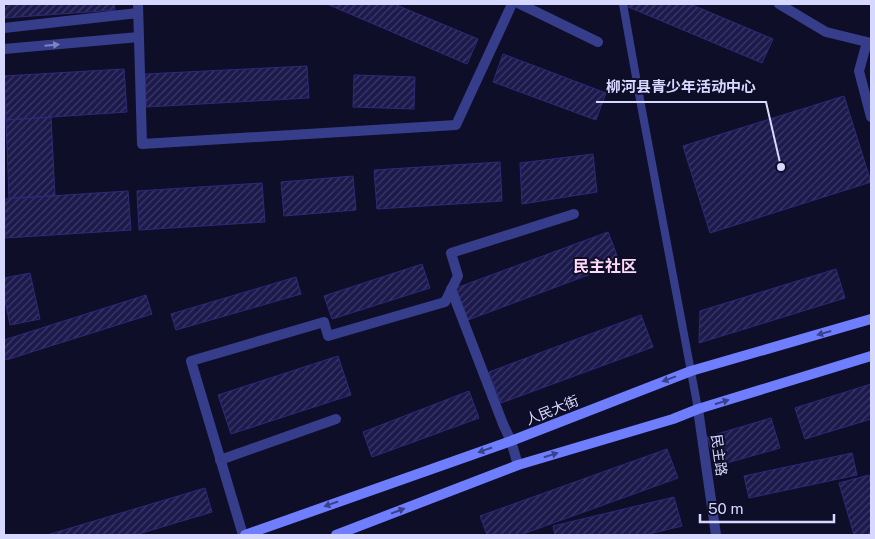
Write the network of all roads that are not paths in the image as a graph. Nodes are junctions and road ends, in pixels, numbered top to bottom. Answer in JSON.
{"nodes":[{"id":1,"x":512,"y":4,"type":"edge"},
{"id":2,"x":520,"y":4,"type":"edge"},
{"id":3,"x":623,"y":4,"type":"edge"},
{"id":4,"x":779,"y":4,"type":"edge"},
{"id":5,"x":138,"y":8,"type":"edge"},
{"id":6,"x":4,"y":28,"type":"edge"},
{"id":7,"x":139,"y":37,"type":"junction"},
{"id":8,"x":598,"y":42,"type":"dead end"},
{"id":9,"x":869,"y":42,"type":"edge"},
{"id":10,"x":4,"y":49,"type":"edge"},
{"id":11,"x":871,"y":117,"type":"edge"},
{"id":12,"x":574,"y":214,"type":"dead end"},
{"id":13,"x":452,"y":289,"type":"junction"},
{"id":14,"x":871,"y":319,"type":"edge"},
{"id":15,"x":871,"y":356,"type":"edge"},
{"id":16,"x":691,"y":371,"type":"junction"},
{"id":17,"x":698,"y":409,"type":"junction"},
{"id":18,"x":336,"y":419,"type":"dead end"},
{"id":19,"x":512,"y":441,"type":"junction"},
{"id":20,"x":220,"y":460,"type":"junction"},
{"id":21,"x":518,"y":465,"type":"junction"},
{"id":22,"x":244,"y":535,"type":"edge"},
{"id":23,"x":336,"y":535,"type":"edge"},
{"id":24,"x":716,"y":535,"type":"edge"}],
"edges":[{"from":1,"to":7,"type":"street"},
{"from":2,"to":8,"type":"street"},
{"from":3,"to":16,"type":"lane"},
{"from":4,"to":9,"type":"street"},
{"from":5,"to":6,"type":"street"},
{"from":5,"to":7,"type":"street"},
{"from":10,"to":7,"type":"street","one_way":true},
{"from":9,"to":11,"type":"street"},
{"from":12,"to":13,"type":"street"},
{"from":13,"to":19,"type":"street"},
{"from":13,"to":20,"type":"street"},
{"from":14,"to":16,"type":"street","name":"人民大街","one_way":true},
{"from":17,"to":15,"type":"street","one_way":true},
{"from":16,"to":17,"type":"lane"},
{"from":16,"to":19,"type":"street","name":"人民大街","one_way":true},
{"from":21,"to":17,"type":"street","one_way":true},
{"from":17,"to":24,"type":"street","name":"民主路"},
{"from":18,"to":20,"type":"street"},
{"from":19,"to":21,"type":"street"},
{"from":19,"to":22,"type":"street","name":"人民大街","one_way":true},
{"from":20,"to":22,"type":"street"},
{"from":23,"to":21,"type":"street","one_way":true}]}
